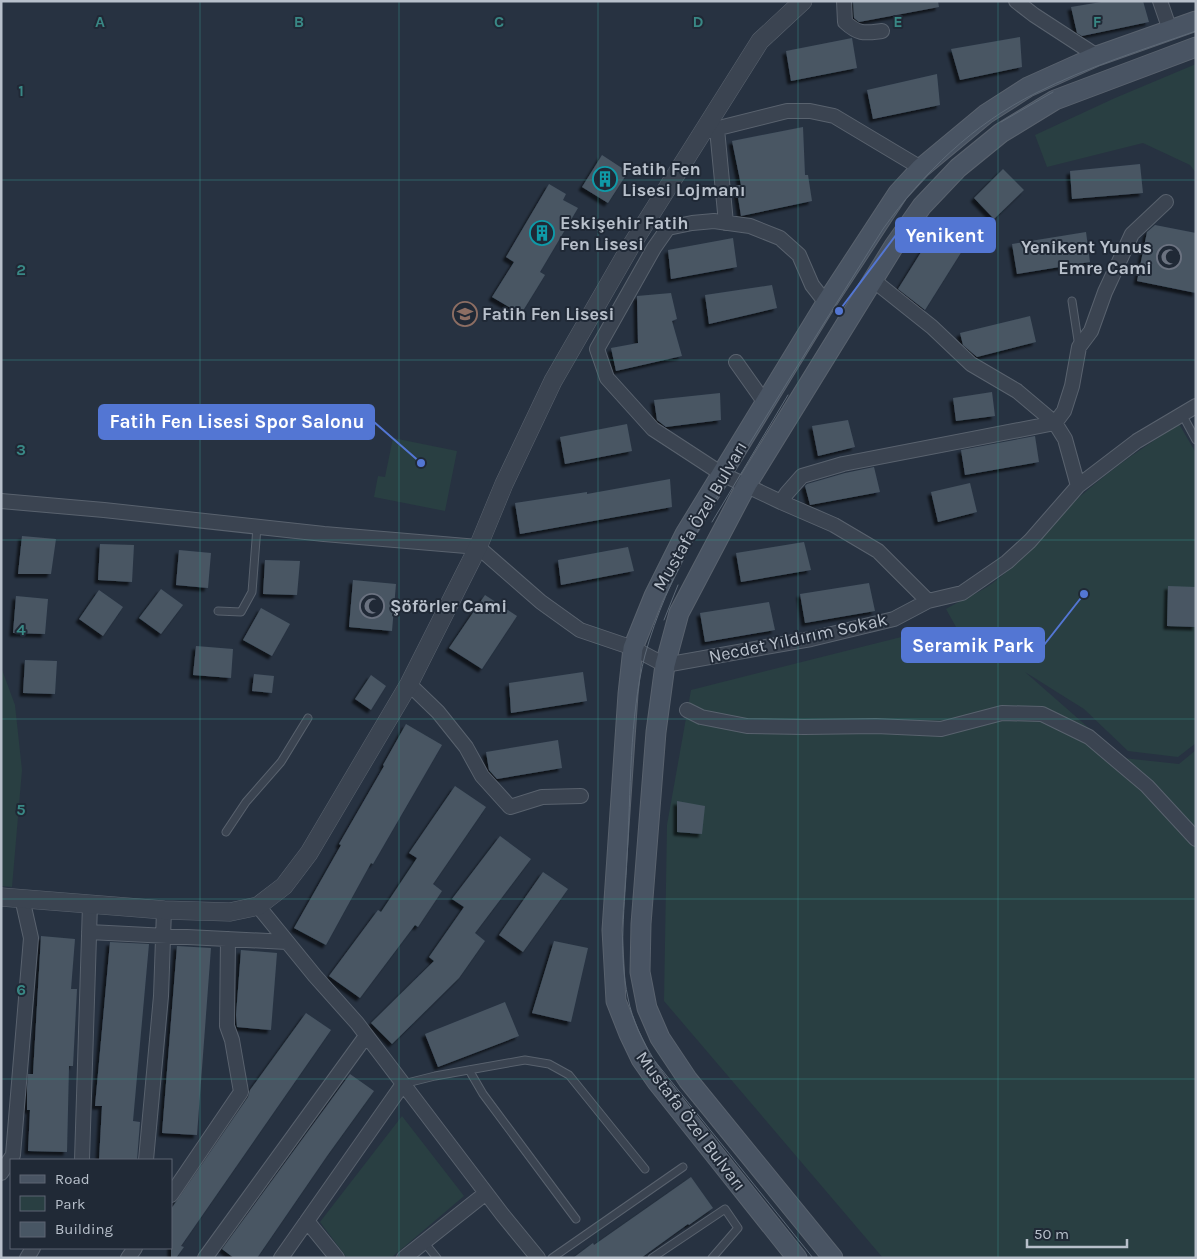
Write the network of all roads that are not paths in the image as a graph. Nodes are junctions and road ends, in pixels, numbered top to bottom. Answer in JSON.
{"nodes":[{"id":1,"x":803,"y":1,"type":"edge"},
{"id":2,"x":844,"y":1,"type":"edge"},
{"id":3,"x":1016,"y":1,"type":"edge"},
{"id":4,"x":1160,"y":1,"type":"edge"},
{"id":5,"x":1196,"y":20,"type":"edge"},
{"id":6,"x":1170,"y":30,"type":"junction"},
{"id":7,"x":882,"y":31,"type":"dead end"},
{"id":8,"x":1196,"y":47,"type":"edge"},
{"id":9,"x":1097,"y":56,"type":"junction"},
{"id":10,"x":710,"y":131,"type":"junction"},
{"id":11,"x":921,"y":168,"type":"junction"},
{"id":12,"x":1166,"y":202,"type":"dead end"},
{"id":13,"x":726,"y":223,"type":"junction"},
{"id":14,"x":873,"y":280,"type":"junction"},
{"id":15,"x":1072,"y":300,"type":"dead end"},
{"id":16,"x":826,"y":303,"type":"junction"},
{"id":17,"x":1079,"y":347,"type":"junction"},
{"id":18,"x":736,"y":362,"type":"dead end"},
{"id":19,"x":765,"y":403,"type":"junction"},
{"id":20,"x":1196,"y":406,"type":"edge"},
{"id":21,"x":1182,"y":414,"type":"junction"},
{"id":22,"x":1055,"y":423,"type":"junction"},
{"id":23,"x":1196,"y":440,"type":"edge"},
{"id":24,"x":722,"y":474,"type":"junction"},
{"id":25,"x":747,"y":484,"type":"junction"},
{"id":26,"x":1078,"y":486,"type":"junction"},
{"id":27,"x":1,"y":501,"type":"edge"},
{"id":28,"x":781,"y":502,"type":"junction"},
{"id":29,"x":257,"y":527,"type":"junction"},
{"id":30,"x":478,"y":547,"type":"junction"},
{"id":31,"x":928,"y":601,"type":"junction"},
{"id":32,"x":218,"y":611,"type":"dead end"},
{"id":33,"x":633,"y":648,"type":"junction"},
{"id":34,"x":665,"y":665,"type":"junction"},
{"id":35,"x":409,"y":684,"type":"junction"},
{"id":36,"x":688,"y":710,"type":"dead end"},
{"id":37,"x":308,"y":718,"type":"dead end"},
{"id":38,"x":581,"y":796,"type":"dead end"},
{"id":39,"x":226,"y":832,"type":"dead end"},
{"id":40,"x":1196,"y":838,"type":"edge"},
{"id":41,"x":1,"y":897,"type":"edge"},
{"id":42,"x":22,"y":898,"type":"junction"},
{"id":43,"x":90,"y":904,"type":"junction"},
{"id":44,"x":258,"y":906,"type":"junction"},
{"id":45,"x":164,"y":910,"type":"junction"},
{"id":46,"x":89,"y":932,"type":"junction"},
{"id":47,"x":163,"y":937,"type":"junction"},
{"id":48,"x":228,"y":939,"type":"junction"},
{"id":49,"x":287,"y":942,"type":"junction"},
{"id":50,"x":366,"y":1036,"type":"junction"},
{"id":51,"x":469,"y":1070,"type":"junction"},
{"id":52,"x":403,"y":1084,"type":"junction"},
{"id":53,"x":10,"y":1159,"type":"edge"},
{"id":54,"x":82,"y":1159,"type":"edge"},
{"id":55,"x":146,"y":1159,"type":"edge"},
{"id":56,"x":10,"y":1160,"type":"edge"},
{"id":57,"x":683,"y":1167,"type":"dead end"},
{"id":58,"x":645,"y":1169,"type":"dead end"},
{"id":59,"x":1,"y":1173,"type":"edge"},
{"id":60,"x":486,"y":1193,"type":"junction"},
{"id":61,"x":172,"y":1194,"type":"edge"},
{"id":62,"x":576,"y":1218,"type":"dead end"},
{"id":63,"x":307,"y":1221,"type":"junction"},
{"id":64,"x":424,"y":1242,"type":"junction"},
{"id":65,"x":205,"y":1258,"type":"edge"},
{"id":66,"x":281,"y":1258,"type":"edge"},
{"id":67,"x":337,"y":1258,"type":"edge"},
{"id":68,"x":404,"y":1258,"type":"edge"},
{"id":69,"x":437,"y":1258,"type":"edge"},
{"id":70,"x":538,"y":1258,"type":"edge"},
{"id":71,"x":552,"y":1258,"type":"edge"},
{"id":72,"x":652,"y":1258,"type":"edge"},
{"id":73,"x":712,"y":1258,"type":"edge"},
{"id":74,"x":798,"y":1258,"type":"edge"},
{"id":75,"x":833,"y":1258,"type":"edge"}],
"edges":[{"from":1,"to":10,"type":"street"},
{"from":2,"to":7,"type":"street"},
{"from":3,"to":9,"type":"street"},
{"from":4,"to":6,"type":"street"},
{"from":5,"to":6,"type":"main road","name":"Mustafa Özel Bulvarı"},
{"from":6,"to":9,"type":"main road","name":"Mustafa Özel Bulvarı"},
{"from":8,"to":14,"type":"main road","name":"Mustafa Özel Bulvarı"},
{"from":9,"to":11,"type":"main road","name":"Mustafa Özel Bulvarı"},
{"from":10,"to":11,"type":"street"},
{"from":10,"to":13,"type":"street"},
{"from":10,"to":30,"type":"street"},
{"from":11,"to":16,"type":"main road","name":"Mustafa Özel Bulvarı"},
{"from":12,"to":17,"type":"street"},
{"from":13,"to":16,"type":"street"},
{"from":13,"to":24,"type":"street"},
{"from":14,"to":22,"type":"street"},
{"from":14,"to":25,"type":"main road","name":"Mustafa Özel Bulvarı"},
{"from":15,"to":17,"type":"lane"},
{"from":16,"to":19,"type":"main road","name":"Mustafa Özel Bulvarı"},
{"from":17,"to":22,"type":"street"},
{"from":18,"to":19,"type":"street"},
{"from":19,"to":24,"type":"main road","name":"Mustafa Özel Bulvarı"},
{"from":20,"to":21,"type":"street","name":"Necdet Yıldırım Sokak"},
{"from":21,"to":23,"type":"lane"},
{"from":21,"to":26,"type":"street","name":"Necdet Yıldırım Sokak"},
{"from":22,"to":26,"type":"street"},
{"from":22,"to":28,"type":"street"},
{"from":24,"to":25,"type":"street"},
{"from":24,"to":33,"type":"main road","name":"Mustafa Özel Bulvarı"},
{"from":25,"to":28,"type":"street"},
{"from":25,"to":34,"type":"main road","name":"Mustafa Özel Bulvarı"},
{"from":26,"to":31,"type":"street","name":"Necdet Yıldırım Sokak"},
{"from":27,"to":29,"type":"street"},
{"from":28,"to":31,"type":"street"},
{"from":29,"to":30,"type":"street"},
{"from":29,"to":32,"type":"lane"},
{"from":30,"to":33,"type":"street"},
{"from":30,"to":35,"type":"street"},
{"from":31,"to":34,"type":"street","name":"Necdet Yıldırım Sokak"},
{"from":33,"to":34,"type":"street"},
{"from":33,"to":74,"type":"main road","name":"Mustafa Özel Bulvarı"},
{"from":34,"to":75,"type":"main road","name":"Mustafa Özel Bulvarı"},
{"from":35,"to":38,"type":"street"},
{"from":35,"to":44,"type":"street"},
{"from":36,"to":40,"type":"street"},
{"from":37,"to":39,"type":"lane"},
{"from":41,"to":42,"type":"street"},
{"from":42,"to":43,"type":"street"},
{"from":42,"to":53,"type":"street"},
{"from":43,"to":45,"type":"street"},
{"from":43,"to":46,"type":"street"},
{"from":44,"to":45,"type":"street"},
{"from":44,"to":49,"type":"street"},
{"from":45,"to":47,"type":"street"},
{"from":46,"to":47,"type":"street"},
{"from":46,"to":54,"type":"street"},
{"from":47,"to":48,"type":"street"},
{"from":47,"to":55,"type":"street"},
{"from":48,"to":49,"type":"street"},
{"from":48,"to":61,"type":"street"},
{"from":49,"to":50,"type":"street"},
{"from":50,"to":52,"type":"street"},
{"from":50,"to":65,"type":"street"},
{"from":51,"to":52,"type":"lane"},
{"from":51,"to":58,"type":"lane"},
{"from":51,"to":62,"type":"lane"},
{"from":52,"to":60,"type":"street"},
{"from":52,"to":63,"type":"street"},
{"from":56,"to":59,"type":"street"},
{"from":57,"to":71,"type":"lane"},
{"from":60,"to":64,"type":"street"},
{"from":60,"to":70,"type":"street"},
{"from":63,"to":66,"type":"street"},
{"from":63,"to":67,"type":"street"},
{"from":64,"to":68,"type":"street"},
{"from":64,"to":69,"type":"lane"},
{"from":72,"to":73,"type":"lane"}]}
